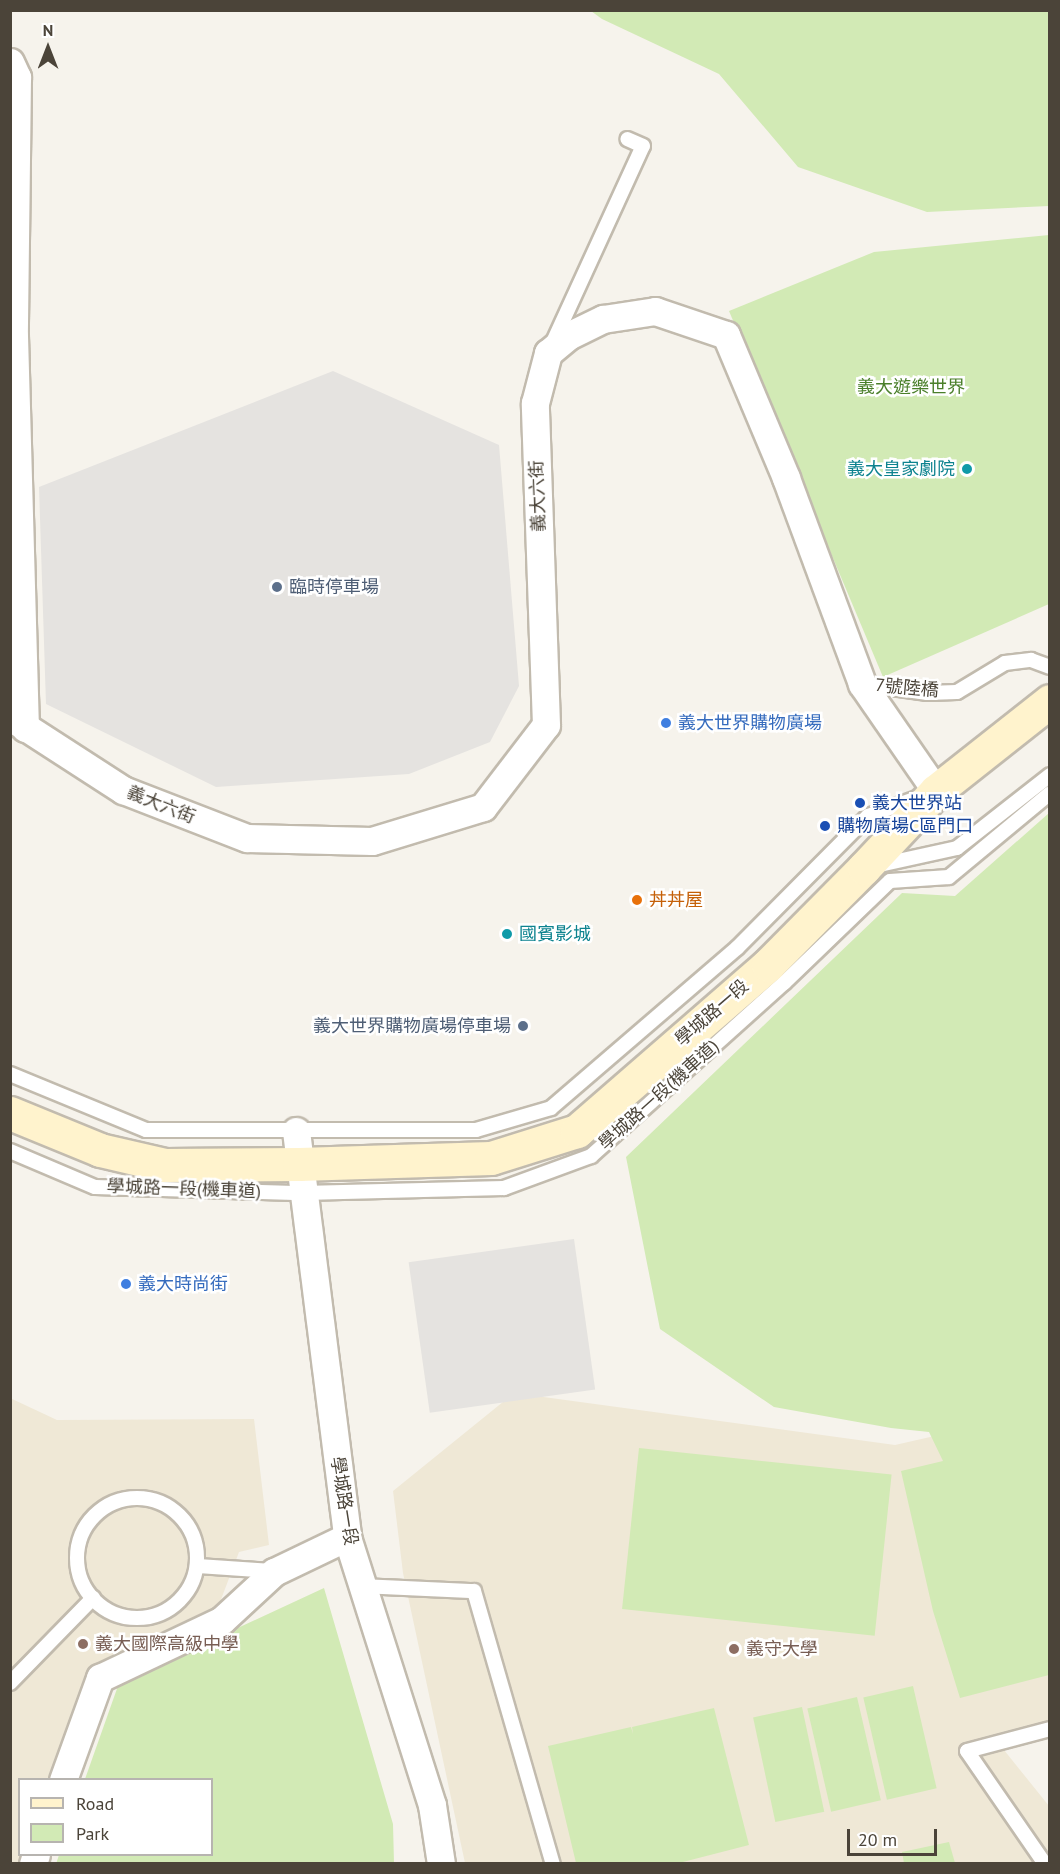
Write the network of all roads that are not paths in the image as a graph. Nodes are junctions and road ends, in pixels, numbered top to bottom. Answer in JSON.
{"nodes":[{"id":1,"x":10,"y":62,"type":"edge"},
{"id":2,"x":627,"y":139,"type":"dead end"},
{"id":3,"x":12,"y":336,"type":"edge"},
{"id":4,"x":548,"y":353,"type":"junction"},
{"id":5,"x":1050,"y":667,"type":"edge"},
{"id":6,"x":862,"y":684,"type":"junction"},
{"id":7,"x":1050,"y":701,"type":"edge"},
{"id":8,"x":18,"y":723,"type":"edge"},
{"id":9,"x":1050,"y":775,"type":"edge"},
{"id":10,"x":936,"y":790,"type":"junction"},
{"id":11,"x":1050,"y":793,"type":"edge"},
{"id":12,"x":864,"y":868,"type":"junction"},
{"id":13,"x":10,"y":1074,"type":"edge"},
{"id":14,"x":10,"y":1113,"type":"edge"},
{"id":15,"x":296,"y":1131,"type":"junction"},
{"id":16,"x":10,"y":1151,"type":"edge"},
{"id":17,"x":301,"y":1178,"type":"junction"},
{"id":18,"x":347,"y":1537,"type":"junction"},
{"id":19,"x":198,"y":1566,"type":"junction"},
{"id":20,"x":274,"y":1572,"type":"junction"},
{"id":21,"x":362,"y":1586,"type":"junction"},
{"id":22,"x":93,"y":1598,"type":"junction"},
{"id":23,"x":10,"y":1683,"type":"edge"},
{"id":24,"x":1050,"y":1729,"type":"edge"},
{"id":25,"x":63,"y":1778,"type":"edge"},
{"id":26,"x":441,"y":1863,"type":"edge"},
{"id":27,"x":553,"y":1863,"type":"edge"},
{"id":28,"x":1046,"y":1863,"type":"edge"}],
"edges":[{"from":1,"to":3,"type":"street"},
{"from":2,"to":4,"type":"lane"},
{"from":3,"to":8,"type":"street"},
{"from":4,"to":6,"type":"street"},
{"from":4,"to":8,"type":"street","name":"義大六街"},
{"from":5,"to":6,"type":"lane","name":"7號陸橋"},
{"from":6,"to":10,"type":"street"},
{"from":7,"to":10,"type":"main road","name":"學城路一段"},
{"from":9,"to":12,"type":"lane"},
{"from":10,"to":12,"type":"main road","name":"學城路一段"},
{"from":10,"to":15,"type":"lane"},
{"from":11,"to":17,"type":"lane","name":"學城路一段(機車道)"},
{"from":12,"to":17,"type":"main road","name":"學城路一段"},
{"from":13,"to":15,"type":"lane"},
{"from":14,"to":17,"type":"main road","name":"學城路一段"},
{"from":15,"to":17,"type":"street","name":"學城路一段"},
{"from":16,"to":17,"type":"lane","name":"學城路一段(機車道)"},
{"from":17,"to":18,"type":"street","name":"學城路一段"},
{"from":18,"to":20,"type":"street"},
{"from":18,"to":21,"type":"street","name":"學城路一段"},
{"from":19,"to":20,"type":"lane"},
{"from":19,"to":22,"type":"lane"},
{"from":19,"to":22,"type":"lane"},
{"from":20,"to":25,"type":"street"},
{"from":21,"to":26,"type":"street","name":"學城路一段"},
{"from":21,"to":27,"type":"lane"},
{"from":22,"to":23,"type":"lane"},
{"from":24,"to":28,"type":"lane"}]}
